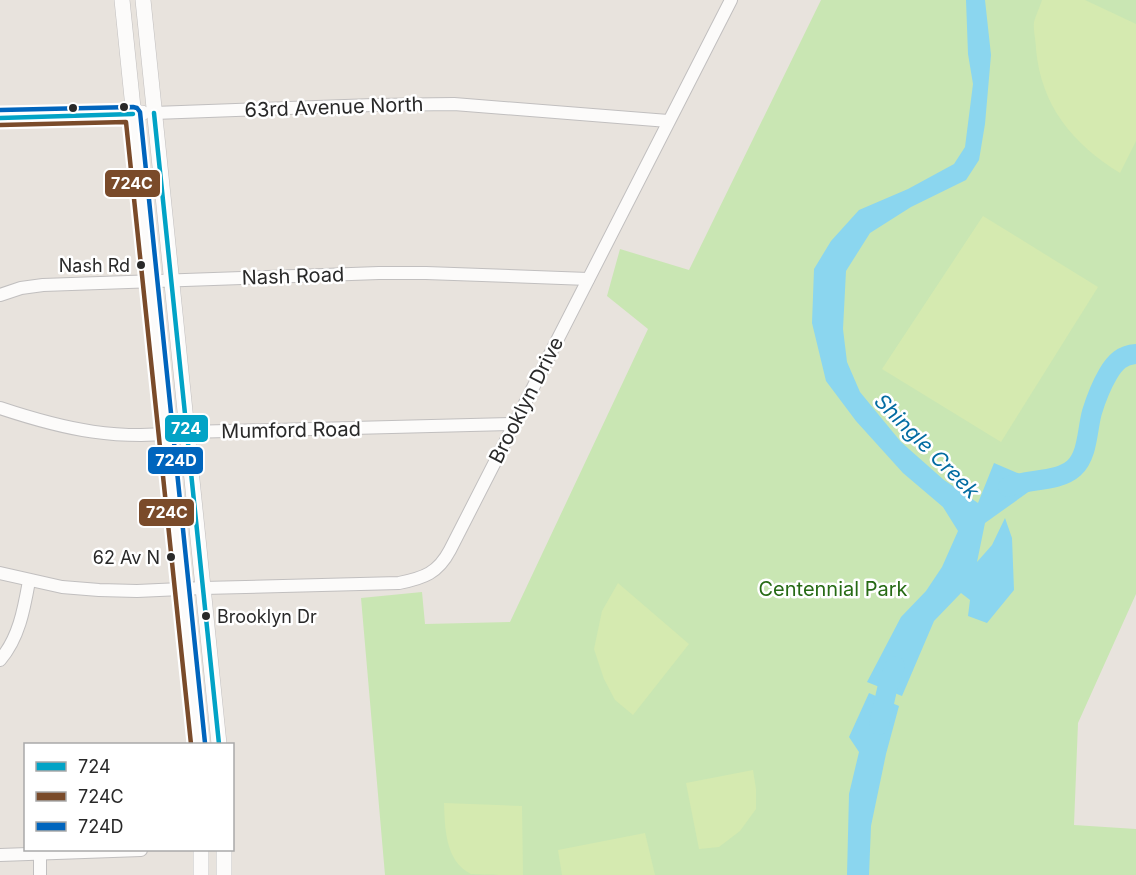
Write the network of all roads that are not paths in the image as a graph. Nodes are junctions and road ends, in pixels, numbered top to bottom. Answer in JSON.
{"nodes":[{"id":1,"x":122,"y":0,"type":"edge"},
{"id":2,"x":143,"y":0,"type":"edge"},
{"id":3,"x":731,"y":0,"type":"edge"},
{"id":4,"x":154,"y":113,"type":"junction"},
{"id":5,"x":133,"y":114,"type":"junction"},
{"id":6,"x":0,"y":118,"type":"edge"},
{"id":7,"x":668,"y":121,"type":"junction"},
{"id":8,"x":588,"y":279,"type":"junction"},
{"id":9,"x":172,"y":280,"type":"junction"},
{"id":10,"x":150,"y":282,"type":"junction"},
{"id":11,"x":0,"y":296,"type":"edge"},
{"id":12,"x":0,"y":408,"type":"edge"},
{"id":13,"x":514,"y":424,"type":"junction"},
{"id":14,"x":188,"y":432,"type":"junction"},
{"id":15,"x":166,"y":435,"type":"junction"},
{"id":16,"x":0,"y":573,"type":"edge"},
{"id":17,"x":29,"y":581,"type":"junction"},
{"id":18,"x":203,"y":588,"type":"junction"},
{"id":19,"x":182,"y":590,"type":"junction"},
{"id":20,"x":0,"y":660,"type":"edge"},
{"id":21,"x":198,"y":743,"type":"edge"},
{"id":22,"x":219,"y":743,"type":"edge"},
{"id":23,"x":101,"y":851,"type":"edge"},
{"id":24,"x":201,"y":851,"type":"edge"},
{"id":25,"x":224,"y":851,"type":"edge"},
{"id":26,"x":40,"y":854,"type":"junction"},
{"id":27,"x":0,"y":855,"type":"edge"},
{"id":28,"x":40,"y":875,"type":"edge"},
{"id":29,"x":201,"y":875,"type":"edge"},
{"id":30,"x":224,"y":875,"type":"edge"}],
"edges":[{"from":1,"to":5,"type":"street"},
{"from":2,"to":4,"type":"street"},
{"from":3,"to":7,"type":"street","name":"Brooklyn Drive"},
{"from":4,"to":5,"type":"street","name":"63rd Avenue North"},
{"from":4,"to":7,"type":"street","name":"63rd Avenue North"},
{"from":4,"to":9,"type":"street"},
{"from":5,"to":6,"type":"street","name":"63rd Avenue North"},
{"from":5,"to":10,"type":"street"},
{"from":7,"to":8,"type":"street","name":"Brooklyn Drive"},
{"from":8,"to":9,"type":"street","name":"Nash Road"},
{"from":8,"to":13,"type":"street","name":"Brooklyn Drive"},
{"from":9,"to":10,"type":"street","name":"Nash Road"},
{"from":9,"to":14,"type":"street"},
{"from":10,"to":11,"type":"street","name":"Nash Road"},
{"from":10,"to":15,"type":"street"},
{"from":12,"to":15,"type":"street","name":"Mumford Road"},
{"from":13,"to":14,"type":"street","name":"Mumford Road"},
{"from":13,"to":18,"type":"street","name":"Brooklyn Drive"},
{"from":14,"to":15,"type":"street","name":"Mumford Road"},
{"from":14,"to":18,"type":"street"},
{"from":15,"to":19,"type":"street"},
{"from":16,"to":17,"type":"street","name":"Brooklyn Drive"},
{"from":17,"to":19,"type":"street","name":"Brooklyn Drive"},
{"from":17,"to":20,"type":"street"},
{"from":18,"to":19,"type":"street","name":"Brooklyn Drive"},
{"from":18,"to":22,"type":"street"},
{"from":19,"to":21,"type":"street"},
{"from":23,"to":26,"type":"street"},
{"from":24,"to":29,"type":"street"},
{"from":25,"to":30,"type":"street"},
{"from":26,"to":27,"type":"street"},
{"from":26,"to":28,"type":"street"}]}
